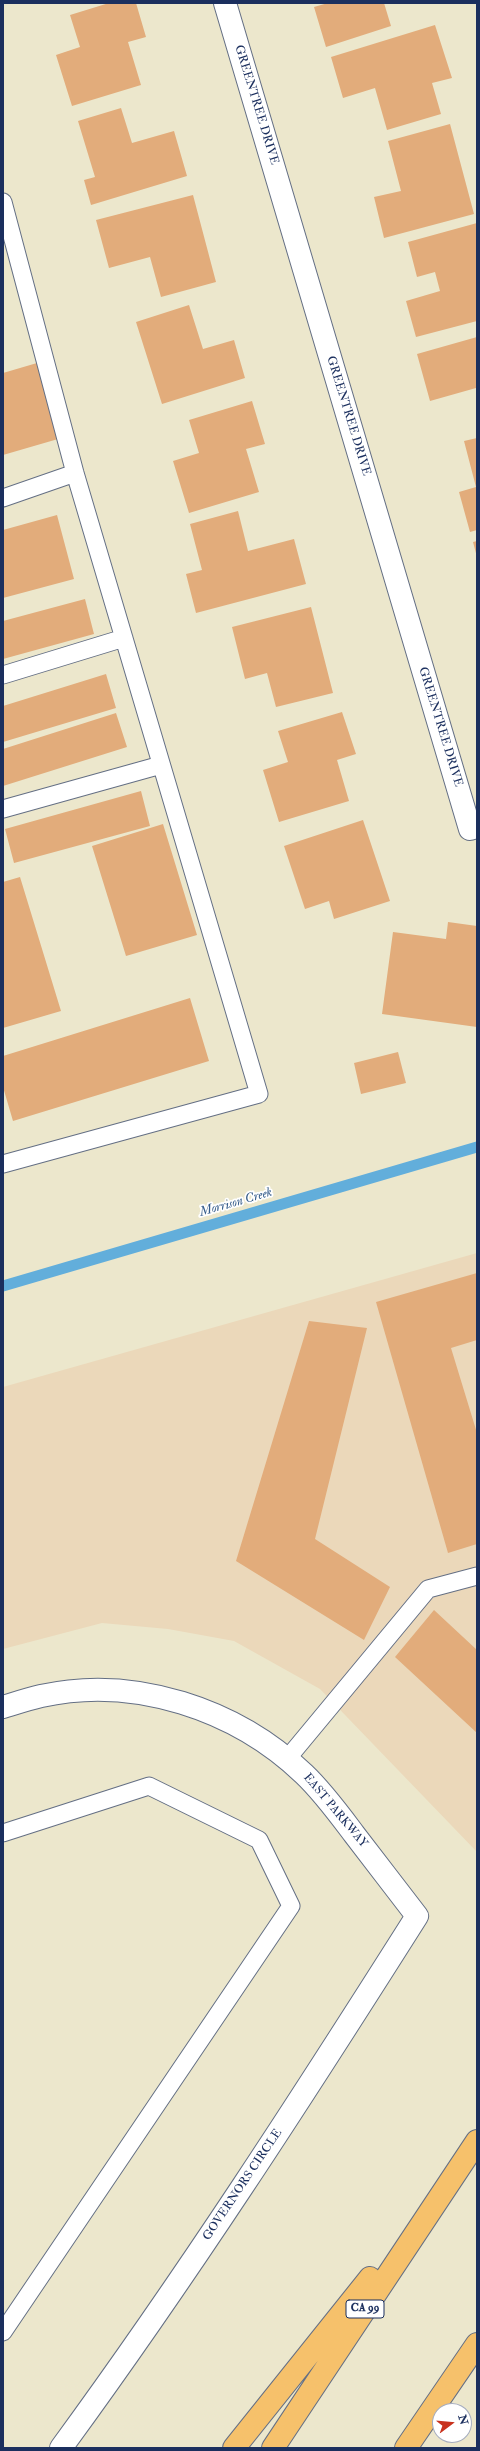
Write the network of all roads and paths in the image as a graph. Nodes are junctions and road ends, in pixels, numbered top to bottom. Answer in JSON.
{"nodes":[{"id":1,"x":225,"y":3,"type":"edge"},
{"id":2,"x":3,"y":202,"type":"edge"},
{"id":3,"x":75,"y":473,"type":"junction"},
{"id":4,"x":3,"y":498,"type":"edge"},
{"id":5,"x":124,"y":638,"type":"junction"},
{"id":6,"x":3,"y":675,"type":"edge"},
{"id":7,"x":161,"y":765,"type":"junction"},
{"id":8,"x":3,"y":808,"type":"edge"},
{"id":9,"x":474,"y":828,"type":"edge"},
{"id":10,"x":3,"y":1164,"type":"edge"},
{"id":11,"x":477,"y":1576,"type":"edge"},
{"id":12,"x":3,"y":1707,"type":"edge"},
{"id":13,"x":288,"y":1759,"type":"junction"},
{"id":14,"x":3,"y":1833,"type":"edge"},
{"id":15,"x":417,"y":1916,"type":"joint"},
{"id":16,"x":477,"y":2141,"type":"edge"},
{"id":17,"x":458,"y":2170,"type":"junction"},
{"id":18,"x":3,"y":2332,"type":"edge"},
{"id":19,"x":477,"y":2344,"type":"edge"},
{"id":20,"x":61,"y":2448,"type":"edge"},
{"id":21,"x":234,"y":2448,"type":"edge"},
{"id":22,"x":273,"y":2448,"type":"edge"},
{"id":23,"x":406,"y":2448,"type":"edge"}],
"edges":[{"from":1,"to":9,"type":"street","name":"GREENTREE DRIVE"},
{"from":2,"to":3,"type":"lane"},
{"from":3,"to":4,"type":"lane"},
{"from":3,"to":5,"type":"lane"},
{"from":5,"to":6,"type":"lane"},
{"from":5,"to":7,"type":"lane"},
{"from":7,"to":8,"type":"lane"},
{"from":7,"to":10,"type":"lane"},
{"from":11,"to":13,"type":"lane"},
{"from":12,"to":13,"type":"street","name":"EAST PARKWAY"},
{"from":13,"to":15,"type":"street","name":"EAST PARKWAY"},
{"from":14,"to":18,"type":"lane"},
{"from":15,"to":20,"type":"street","name":"GOVERNORS CIRCLE"},
{"from":16,"to":17,"type":"highway","number":"CA 99"},
{"from":17,"to":21,"type":"highway"},
{"from":17,"to":22,"type":"highway","number":"CA 99"},
{"from":19,"to":23,"type":"highway"}]}
